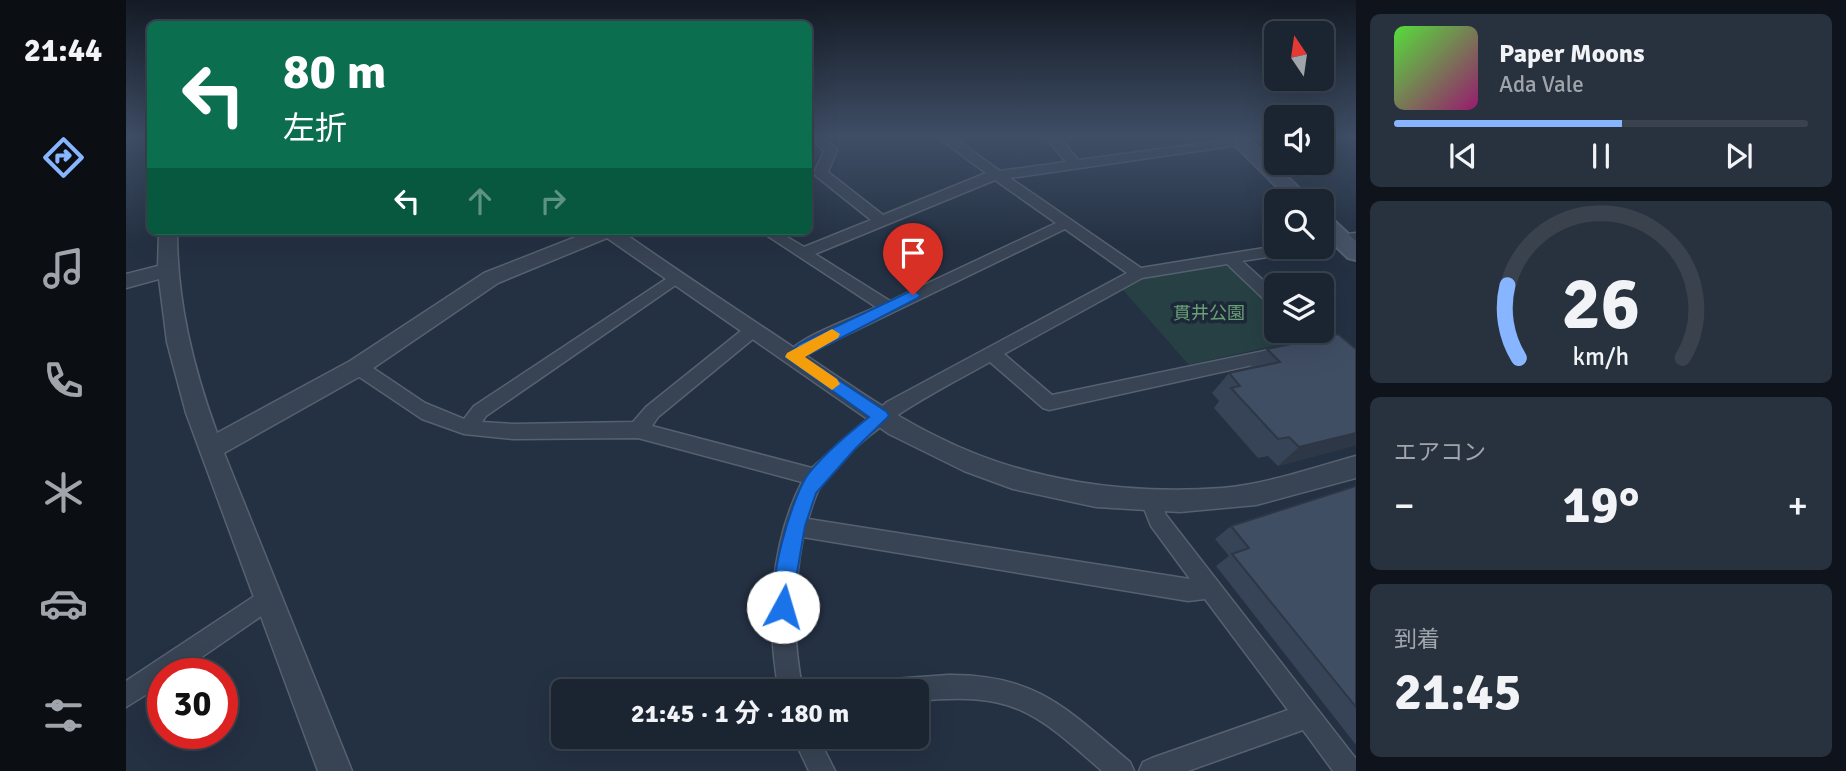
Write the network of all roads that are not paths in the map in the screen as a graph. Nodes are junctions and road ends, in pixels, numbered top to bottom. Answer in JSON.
{"nodes":[{"id":1,"x":821,"y":172,"type":"edge"},
{"id":2,"x":992,"y":172,"type":"edge"},
{"id":3,"x":1016,"y":172,"type":"edge"},
{"id":4,"x":1272,"y":172,"type":"edge"},
{"id":5,"x":996,"y":175,"type":"junction"},
{"id":6,"x":1289,"y":189,"type":"edge"},
{"id":7,"x":883,"y":222,"type":"junction"},
{"id":8,"x":1065,"y":223,"type":"junction"},
{"id":9,"x":168,"y":235,"type":"edge"},
{"id":10,"x":598,"y":235,"type":"edge"},
{"id":11,"x":614,"y":235,"type":"edge"},
{"id":12,"x":774,"y":235,"type":"edge"},
{"id":13,"x":804,"y":253,"type":"junction"},
{"id":14,"x":1264,"y":253,"type":"edge"},
{"id":15,"x":1231,"y":259,"type":"junction"},
{"id":16,"x":166,"y":270,"type":"junction"},
{"id":17,"x":1138,"y":274,"type":"junction"},
{"id":18,"x":675,"y":278,"type":"junction"},
{"id":19,"x":126,"y":281,"type":"edge"},
{"id":20,"x":1264,"y":290,"type":"edge"},
{"id":21,"x":888,"y":307,"type":"junction"},
{"id":22,"x":753,"y":330,"type":"junction"},
{"id":23,"x":1322,"y":344,"type":"joint"},
{"id":24,"x":992,"y":354,"type":"junction"},
{"id":25,"x":793,"y":357,"type":"junction"},
{"id":26,"x":358,"y":367,"type":"junction"},
{"id":27,"x":1356,"y":376,"type":"edge"},
{"id":28,"x":881,"y":416,"type":"junction"},
{"id":29,"x":470,"y":426,"type":"junction"},
{"id":30,"x":638,"y":430,"type":"junction"},
{"id":31,"x":211,"y":448,"type":"junction"},
{"id":32,"x":1356,"y":467,"type":"edge"},
{"id":33,"x":816,"y":478,"type":"junction"},
{"id":34,"x":1151,"y":501,"type":"junction"},
{"id":35,"x":795,"y":526,"type":"junction"},
{"id":36,"x":1211,"y":587,"type":"junction"},
{"id":37,"x":268,"y":598,"type":"junction"},
{"id":38,"x":789,"y":679,"type":"edge"},
{"id":39,"x":929,"y":687,"type":"edge"},
{"id":40,"x":126,"y":695,"type":"edge"},
{"id":41,"x":1307,"y":716,"type":"junction"},
{"id":42,"x":811,"y":749,"type":"edge"},
{"id":43,"x":335,"y":771,"type":"edge"},
{"id":44,"x":822,"y":771,"type":"edge"},
{"id":45,"x":1121,"y":771,"type":"edge"},
{"id":46,"x":1152,"y":771,"type":"edge"},
{"id":47,"x":1349,"y":771,"type":"edge"}],
"edges":[{"from":1,"to":7,"type":"street"},
{"from":2,"to":5,"type":"street"},
{"from":3,"to":5,"type":"street"},
{"from":4,"to":6,"type":"main road"},
{"from":5,"to":7,"type":"street"},
{"from":5,"to":8,"type":"street"},
{"from":7,"to":13,"type":"street"},
{"from":8,"to":17,"type":"street"},
{"from":8,"to":21,"type":"street"},
{"from":9,"to":16,"type":"street"},
{"from":10,"to":26,"type":"street"},
{"from":11,"to":18,"type":"street"},
{"from":12,"to":13,"type":"street"},
{"from":13,"to":21,"type":"street"},
{"from":14,"to":15,"type":"street"},
{"from":15,"to":17,"type":"street"},
{"from":15,"to":20,"type":"street"},
{"from":16,"to":19,"type":"street"},
{"from":16,"to":31,"type":"street"},
{"from":17,"to":24,"type":"street"},
{"from":18,"to":22,"type":"street"},
{"from":18,"to":29,"type":"street"},
{"from":21,"to":25,"type":"street"},
{"from":22,"to":25,"type":"street"},
{"from":22,"to":30,"type":"street"},
{"from":23,"to":24,"type":"street"},
{"from":23,"to":27,"type":"street"},
{"from":24,"to":28,"type":"street"},
{"from":25,"to":28,"type":"street"},
{"from":26,"to":29,"type":"street"},
{"from":26,"to":31,"type":"street"},
{"from":28,"to":33,"type":"street"},
{"from":28,"to":34,"type":"street"},
{"from":29,"to":30,"type":"street"},
{"from":30,"to":33,"type":"street"},
{"from":31,"to":37,"type":"street"},
{"from":32,"to":34,"type":"street"},
{"from":33,"to":35,"type":"street"},
{"from":34,"to":36,"type":"street"},
{"from":35,"to":36,"type":"street"},
{"from":35,"to":38,"type":"street"},
{"from":36,"to":41,"type":"street"},
{"from":37,"to":40,"type":"street"},
{"from":37,"to":43,"type":"street"},
{"from":39,"to":45,"type":"street"},
{"from":41,"to":46,"type":"street"},
{"from":41,"to":47,"type":"street"},
{"from":42,"to":44,"type":"street"}]}
